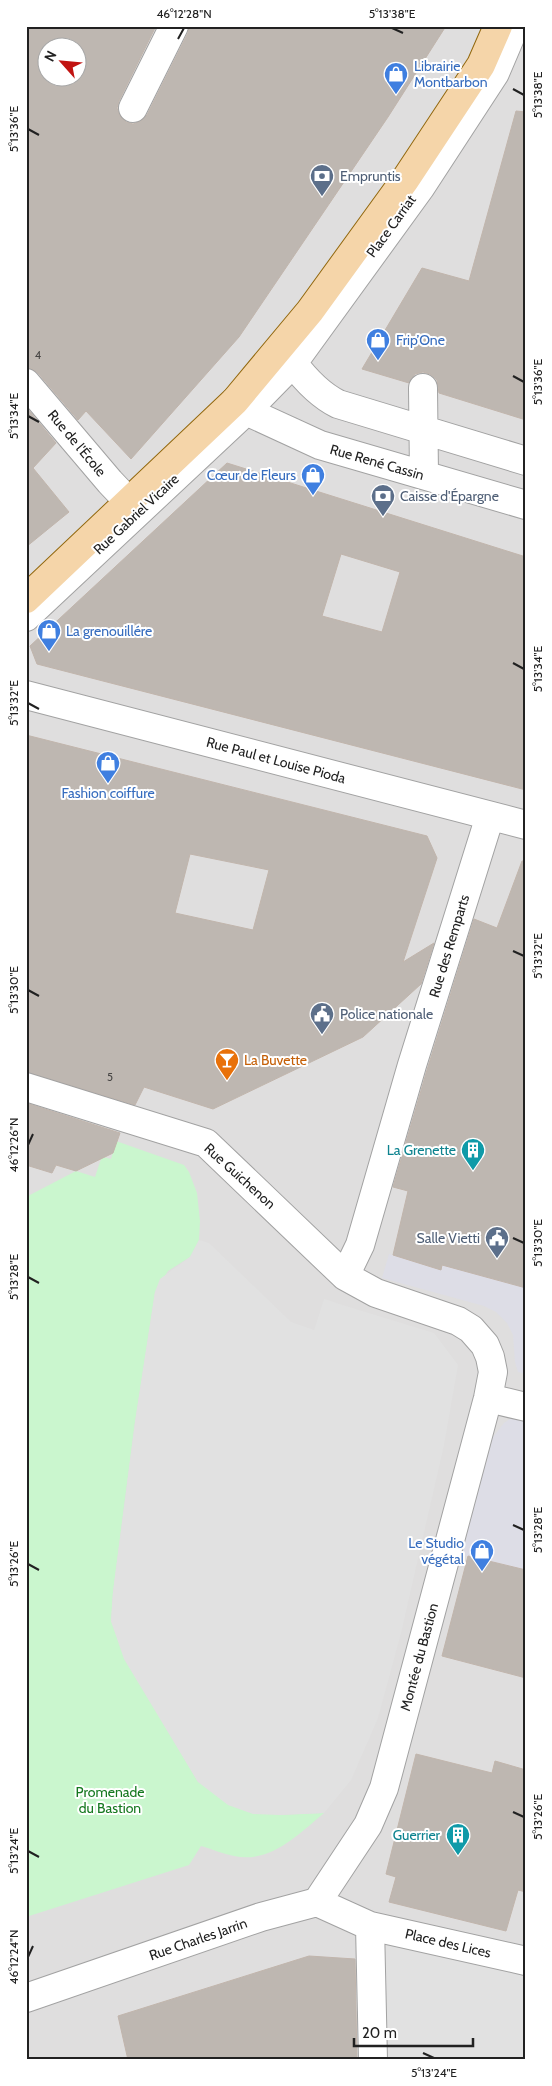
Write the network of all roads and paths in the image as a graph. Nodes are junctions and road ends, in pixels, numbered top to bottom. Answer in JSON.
{"nodes":[{"id":1,"x":174,"y":26,"type":"edge"},
{"id":2,"x":498,"y":26,"type":"edge"},
{"id":3,"x":515,"y":26,"type":"edge"},
{"id":4,"x":133,"y":108,"type":"dead end"},
{"id":5,"x":293,"y":363,"type":"junction"},
{"id":6,"x":26,"y":383,"type":"edge"},
{"id":7,"x":423,"y":388,"type":"dead end"},
{"id":8,"x":241,"y":406,"type":"junction"},
{"id":9,"x":423,"y":430,"type":"junction"},
{"id":10,"x":526,"y":461,"type":"edge"},
{"id":11,"x":424,"y":475,"type":"junction"},
{"id":12,"x":129,"y":502,"type":"junction"},
{"id":13,"x":526,"y":505,"type":"edge"},
{"id":14,"x":26,"y":599,"type":"edge"},
{"id":15,"x":26,"y":617,"type":"edge"},
{"id":16,"x":26,"y":695,"type":"edge"},
{"id":17,"x":490,"y":816,"type":"junction"},
{"id":18,"x":526,"y":825,"type":"edge"},
{"id":19,"x":26,"y":1087,"type":"edge"},
{"id":20,"x":345,"y":1276,"type":"junction"},
{"id":21,"x":488,"y":1398,"type":"junction"},
{"id":22,"x":526,"y":1407,"type":"edge"},
{"id":23,"x":317,"y":1902,"type":"junction"},
{"id":24,"x":370,"y":1926,"type":"junction"},
{"id":25,"x":526,"y":1961,"type":"edge"},
{"id":26,"x":26,"y":1998,"type":"edge"},
{"id":27,"x":373,"y":2060,"type":"edge"}],
"edges":[{"from":1,"to":4,"type":"street"},
{"from":2,"to":8,"type":"main road","name":"Place Carriat"},
{"from":3,"to":5,"type":"street","name":"Place Carriat"},
{"from":5,"to":8,"type":"street","name":"Place Carriat"},
{"from":5,"to":9,"type":"street"},
{"from":6,"to":12,"type":"street","name":"Rue de l'École"},
{"from":7,"to":9,"type":"street"},
{"from":8,"to":11,"type":"street","name":"Rue René Cassin"},
{"from":8,"to":12,"type":"main road","name":"Rue Gabriel Vicaire"},
{"from":8,"to":15,"type":"street","name":"Rue Gabriel Vicaire"},
{"from":9,"to":10,"type":"street"},
{"from":9,"to":11,"type":"street"},
{"from":11,"to":13,"type":"street","name":"Rue René Cassin"},
{"from":12,"to":14,"type":"main road","name":"Rue Gabriel Vicaire"},
{"from":16,"to":17,"type":"street","name":"Rue Paul et Louise Pioda"},
{"from":17,"to":18,"type":"street","name":"Rue Paul et Louise Pioda"},
{"from":17,"to":20,"type":"street","name":"Rue des Remparts"},
{"from":19,"to":20,"type":"street","name":"Rue Guichenon"},
{"from":20,"to":21,"type":"street","name":"Rue Guichenon"},
{"from":21,"to":22,"type":"street"},
{"from":21,"to":23,"type":"street","name":"Montée du Bastion"},
{"from":23,"to":24,"type":"street"},
{"from":23,"to":26,"type":"street","name":"Rue Charles Jarrin"},
{"from":24,"to":25,"type":"street","name":"Place des Lices"},
{"from":24,"to":27,"type":"street"}]}
